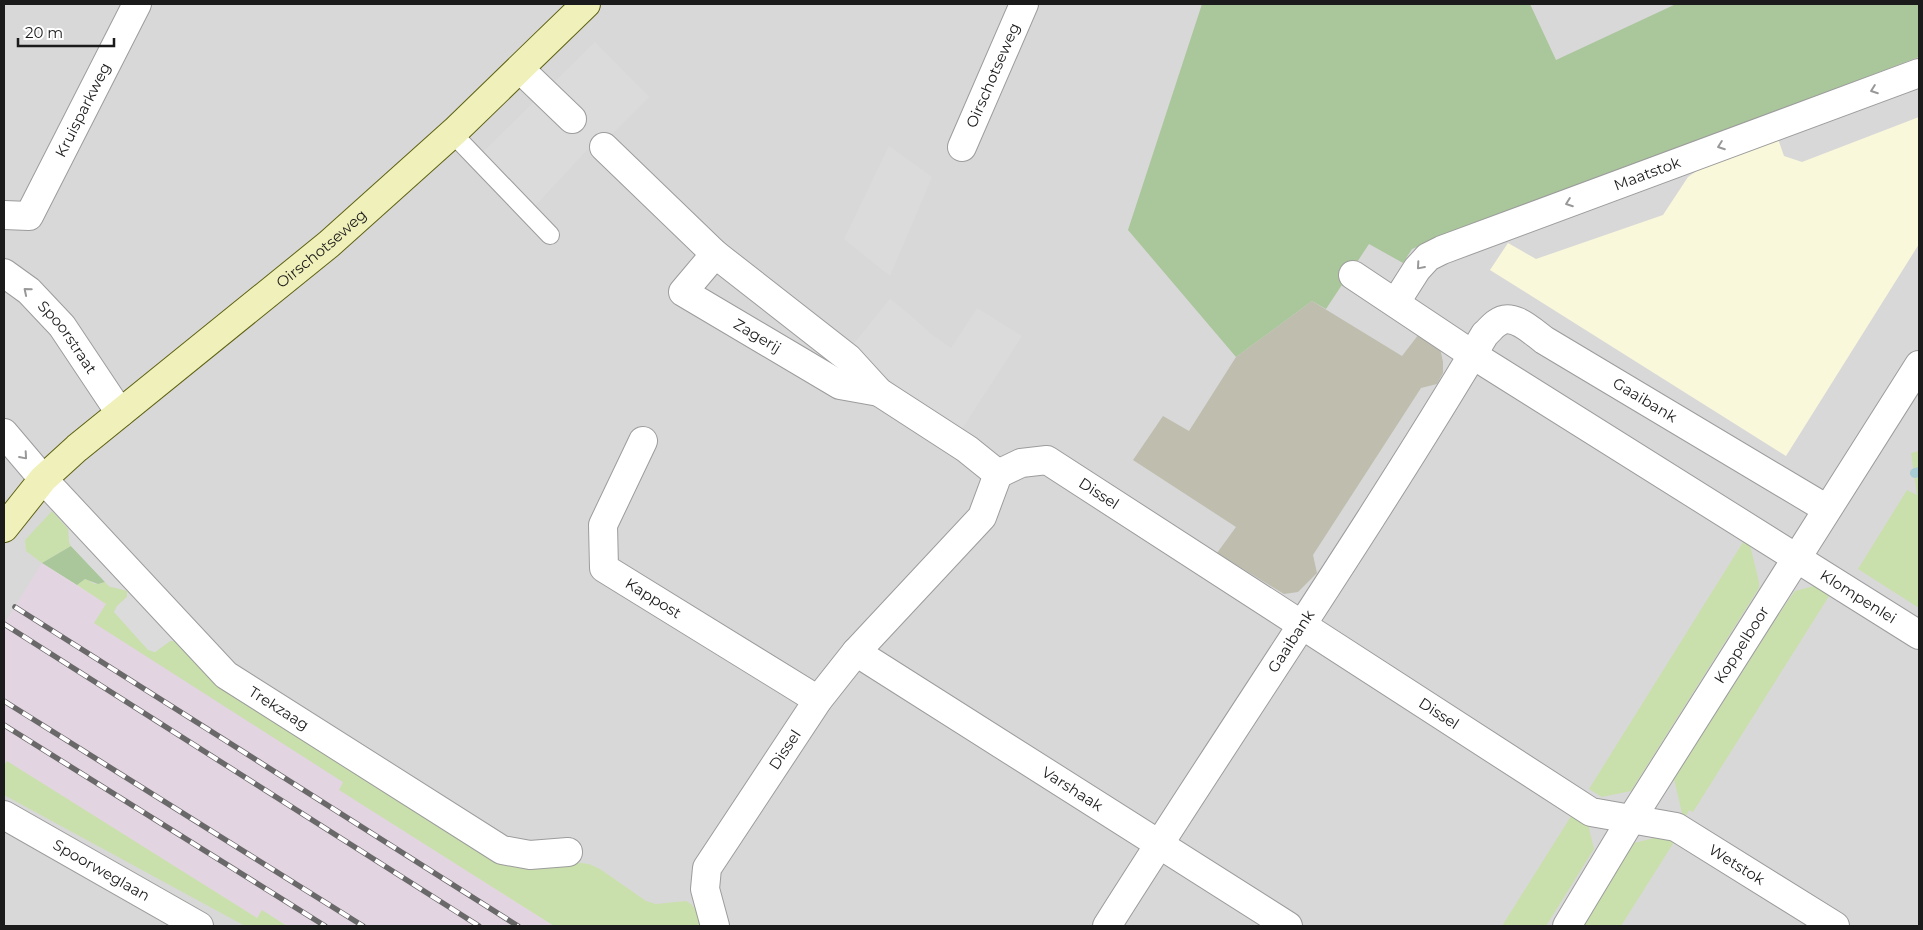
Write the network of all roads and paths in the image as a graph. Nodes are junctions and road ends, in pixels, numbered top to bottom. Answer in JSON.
{"nodes":[{"id":1,"x":137,"y":4,"type":"edge"},
{"id":2,"x":586,"y":4,"type":"edge"},
{"id":3,"x":1024,"y":4,"type":"edge"},
{"id":4,"x":520,"y":69,"type":"junction"},
{"id":5,"x":1919,"y":73,"type":"edge"},
{"id":6,"x":572,"y":119,"type":"dead end"},
{"id":7,"x":452,"y":133,"type":"junction"},
{"id":8,"x":604,"y":147,"type":"dead end"},
{"id":9,"x":962,"y":148,"type":"dead end"},
{"id":10,"x":16,"y":215,"type":"edge"},
{"id":11,"x":550,"y":236,"type":"dead end"},
{"id":12,"x":714,"y":254,"type":"junction"},
{"id":13,"x":4,"y":273,"type":"edge"},
{"id":14,"x":1353,"y":275,"type":"dead end"},
{"id":15,"x":1396,"y":302,"type":"junction"},
{"id":16,"x":1473,"y":355,"type":"junction"},
{"id":17,"x":1919,"y":365,"type":"edge"},
{"id":18,"x":880,"y":392,"type":"junction"},
{"id":19,"x":120,"y":412,"type":"junction"},
{"id":20,"x":4,"y":433,"type":"edge"},
{"id":21,"x":643,"y":441,"type":"dead end"},
{"id":22,"x":998,"y":474,"type":"junction"},
{"id":23,"x":43,"y":479,"type":"junction"},
{"id":24,"x":1827,"y":509,"type":"junction"},
{"id":25,"x":4,"y":528,"type":"edge"},
{"id":26,"x":1797,"y":558,"type":"junction"},
{"id":27,"x":1303,"y":625,"type":"junction"},
{"id":28,"x":1919,"y":635,"type":"edge"},
{"id":29,"x":856,"y":652,"type":"junction"},
{"id":30,"x":818,"y":700,"type":"junction"},
{"id":31,"x":4,"y":815,"type":"edge"},
{"id":32,"x":1632,"y":818,"type":"junction"},
{"id":33,"x":1158,"y":845,"type":"junction"},
{"id":34,"x":568,"y":852,"type":"dead end"},
{"id":35,"x":199,"y":926,"type":"edge"},
{"id":36,"x":715,"y":926,"type":"edge"},
{"id":37,"x":1107,"y":926,"type":"edge"},
{"id":38,"x":1288,"y":926,"type":"edge"},
{"id":39,"x":1567,"y":926,"type":"edge"},
{"id":40,"x":1835,"y":926,"type":"edge"}],
"edges":[{"from":1,"to":10,"type":"street","name":"Kruisparkweg"},
{"from":2,"to":4,"type":"street","name":"Oirschotseweg"},
{"from":3,"to":9,"type":"street","name":"Oirschotseweg"},
{"from":4,"to":6,"type":"street"},
{"from":4,"to":7,"type":"street","name":"Oirschotseweg"},
{"from":5,"to":15,"type":"street","name":"Maatstok","one_way":true},
{"from":7,"to":11,"type":"lane"},
{"from":7,"to":19,"type":"street","name":"Oirschotseweg"},
{"from":8,"to":12,"type":"street","name":"Zagerij"},
{"from":12,"to":18,"type":"street","name":"Zagerij"},
{"from":12,"to":18,"type":"street","name":"Zagerij"},
{"from":19,"to":13,"type":"street","name":"Spoorstraat","one_way":true},
{"from":14,"to":15,"type":"street"},
{"from":15,"to":16,"type":"street"},
{"from":16,"to":24,"type":"street","name":"Gaaibank"},
{"from":16,"to":26,"type":"street"},
{"from":16,"to":27,"type":"street","name":"Gaaibank"},
{"from":17,"to":24,"type":"street","name":"Koppelboor"},
{"from":18,"to":22,"type":"street","name":"Zagerij"},
{"from":19,"to":23,"type":"street","name":"Oirschotseweg"},
{"from":20,"to":23,"type":"street","one_way":true},
{"from":21,"to":30,"type":"street","name":"Kappost"},
{"from":22,"to":27,"type":"street","name":"Dissel"},
{"from":22,"to":29,"type":"street","name":"Dissel"},
{"from":23,"to":25,"type":"street","name":"Oirschotseweg"},
{"from":23,"to":34,"type":"street","name":"Trekzaag"},
{"from":24,"to":26,"type":"street","name":"Koppelboor"},
{"from":26,"to":28,"type":"street","name":"Klompenlei"},
{"from":26,"to":32,"type":"street","name":"Koppelboor"},
{"from":27,"to":32,"type":"street","name":"Dissel"},
{"from":27,"to":33,"type":"street","name":"Gaaibank"},
{"from":29,"to":30,"type":"street","name":"Dissel"},
{"from":29,"to":33,"type":"street","name":"Varshaak"},
{"from":30,"to":36,"type":"street","name":"Dissel"},
{"from":31,"to":35,"type":"street","name":"Spoorweglaan"},
{"from":32,"to":39,"type":"street","name":"Koppelboor"},
{"from":32,"to":40,"type":"street","name":"Wetstok"},
{"from":33,"to":37,"type":"street","name":"Gaaibank"},
{"from":33,"to":38,"type":"street","name":"Varshaak"}]}
